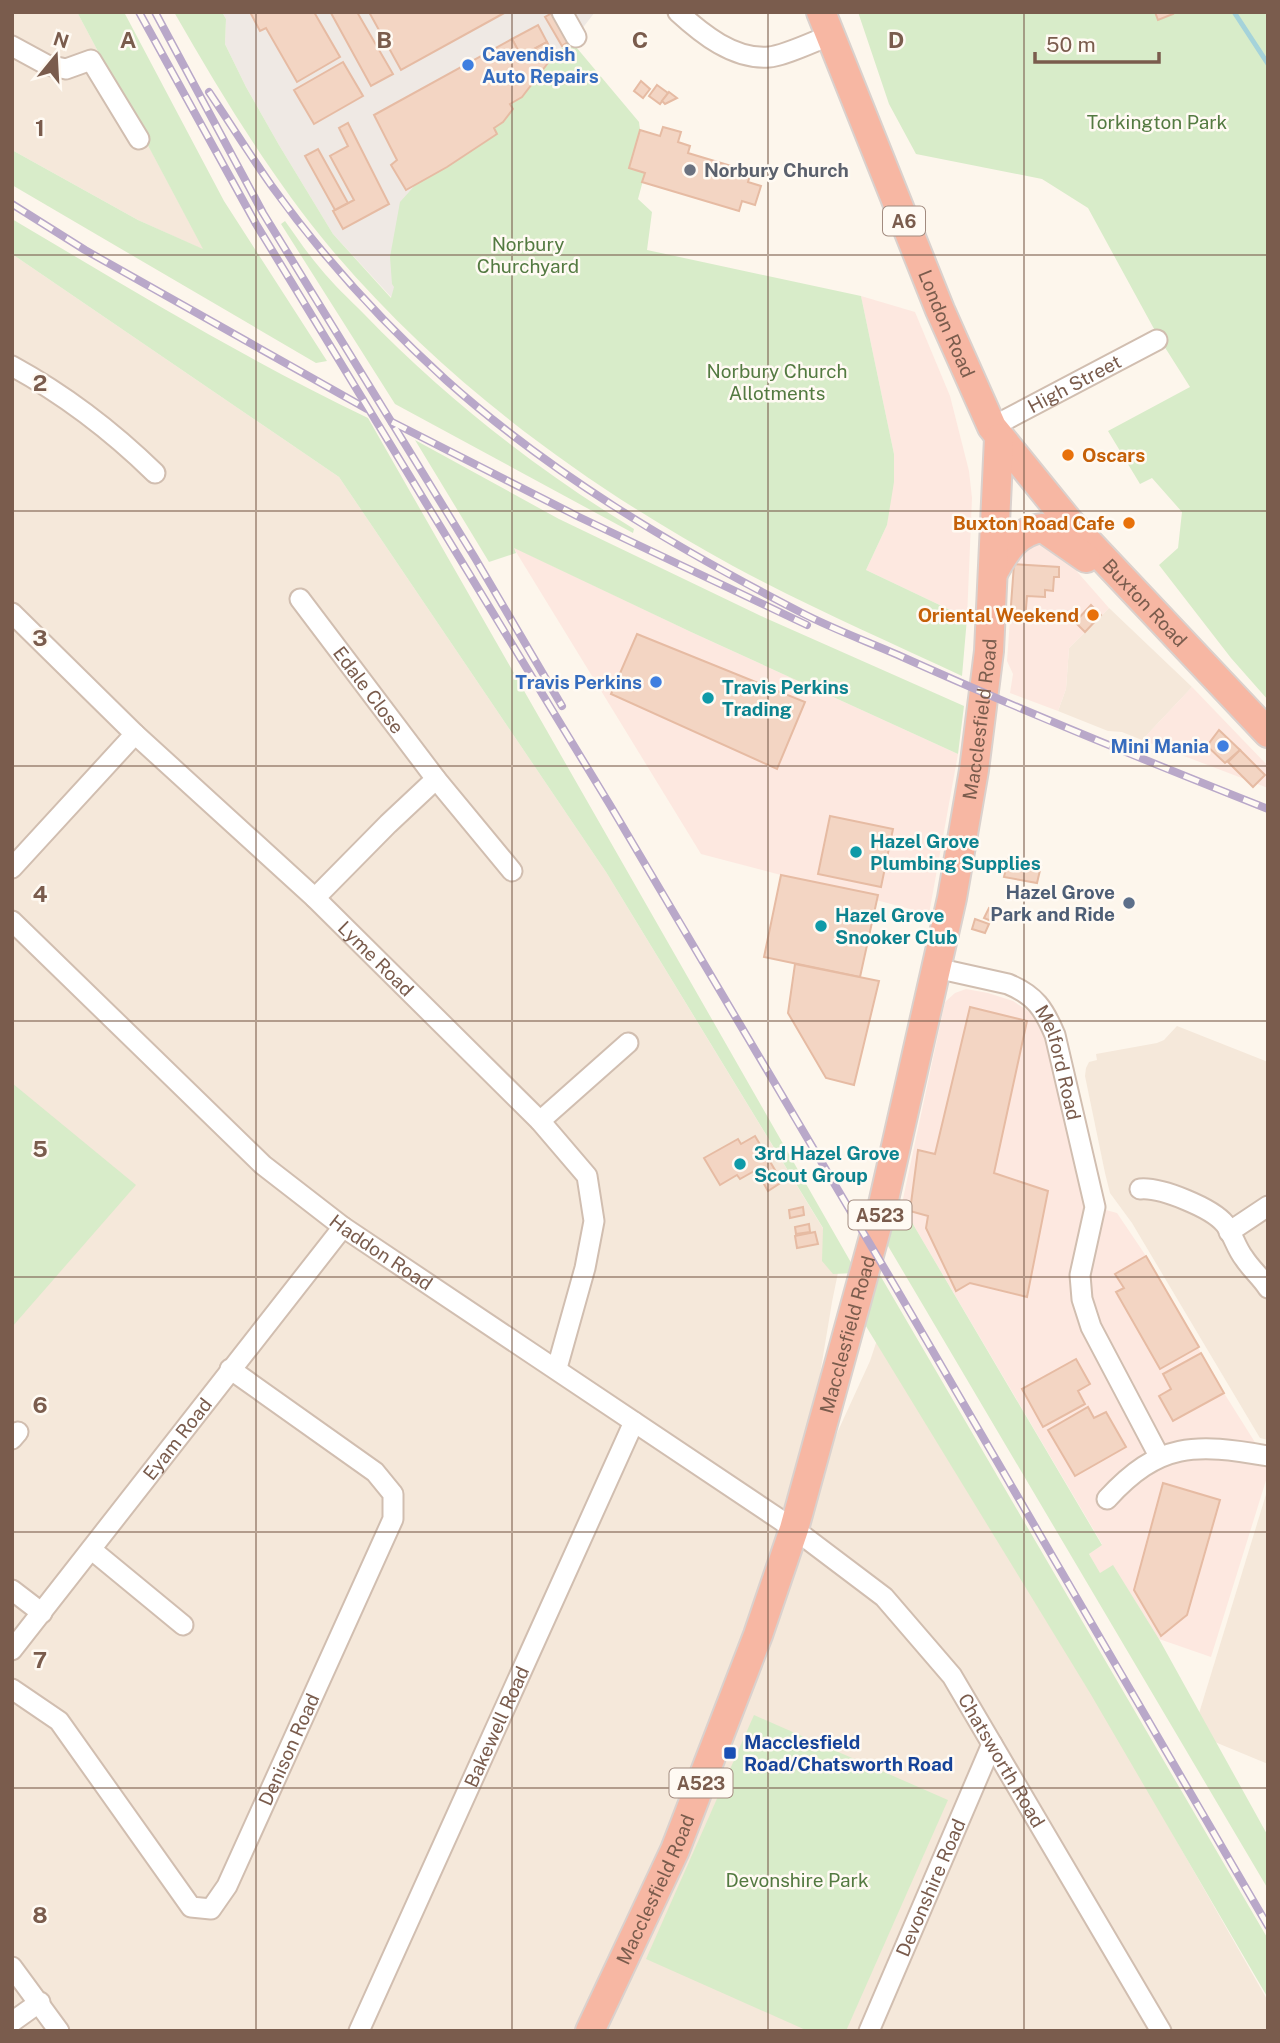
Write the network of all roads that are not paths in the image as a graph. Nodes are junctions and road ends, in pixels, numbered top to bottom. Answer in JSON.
{"nodes":[{"id":1,"x":562,"y":12,"type":"edge"},
{"id":2,"x":678,"y":12,"type":"edge"},
{"id":3,"x":826,"y":24,"type":"edge"},
{"id":4,"x":576,"y":37,"type":"dead end"},
{"id":5,"x":12,"y":46,"type":"edge"},
{"id":6,"x":139,"y":139,"type":"dead end"},
{"id":7,"x":1157,"y":340,"type":"dead end"},
{"id":8,"x":15,"y":372,"type":"edge"},
{"id":9,"x":995,"y":433,"type":"junction"},
{"id":10,"x":155,"y":473,"type":"dead end"},
{"id":11,"x":992,"y":574,"type":"junction"},
{"id":12,"x":1124,"y":582,"type":"junction"},
{"id":13,"x":300,"y":599,"type":"dead end"},
{"id":14,"x":12,"y":613,"type":"edge"},
{"id":15,"x":1268,"y":733,"type":"edge"},
{"id":16,"x":135,"y":734,"type":"junction"},
{"id":17,"x":436,"y":779,"type":"junction"},
{"id":18,"x":12,"y":868,"type":"edge"},
{"id":19,"x":512,"y":871,"type":"dead end"},
{"id":20,"x":315,"y":898,"type":"junction"},
{"id":21,"x":12,"y":921,"type":"edge"},
{"id":22,"x":936,"y":968,"type":"junction"},
{"id":23,"x":628,"y":1043,"type":"dead end"},
{"id":24,"x":540,"y":1121,"type":"junction"},
{"id":25,"x":1140,"y":1189,"type":"dead end"},
{"id":26,"x":1268,"y":1206,"type":"edge"},
{"id":27,"x":343,"y":1227,"type":"junction"},
{"id":28,"x":1229,"y":1232,"type":"junction"},
{"id":29,"x":1268,"y":1288,"type":"edge"},
{"id":30,"x":557,"y":1368,"type":"junction"},
{"id":31,"x":230,"y":1369,"type":"junction"},
{"id":32,"x":634,"y":1422,"type":"junction"},
{"id":33,"x":1159,"y":1456,"type":"junction"},
{"id":34,"x":1268,"y":1456,"type":"edge"},
{"id":35,"x":1107,"y":1499,"type":"dead end"},
{"id":36,"x":794,"y":1529,"type":"junction"},
{"id":37,"x":92,"y":1549,"type":"junction"},
{"id":38,"x":12,"y":1590,"type":"edge"},
{"id":39,"x":42,"y":1613,"type":"junction"},
{"id":40,"x":183,"y":1625,"type":"dead end"},
{"id":41,"x":12,"y":1650,"type":"edge"},
{"id":42,"x":12,"y":1689,"type":"edge"},
{"id":43,"x":992,"y":1744,"type":"junction"},
{"id":44,"x":12,"y":1967,"type":"edge"},
{"id":45,"x":40,"y":2003,"type":"junction"},
{"id":46,"x":12,"y":2022,"type":"edge"},
{"id":47,"x":59,"y":2031,"type":"edge"},
{"id":48,"x":359,"y":2031,"type":"edge"},
{"id":49,"x":590,"y":2031,"type":"edge"},
{"id":50,"x":869,"y":2031,"type":"edge"},
{"id":51,"x":1161,"y":2031,"type":"edge"}],
"edges":[{"from":1,"to":4,"type":"street"},
{"from":2,"to":3,"type":"street"},
{"from":3,"to":9,"type":"highway","name":"London Road","number":"A6"},
{"from":5,"to":6,"type":"street"},
{"from":7,"to":9,"type":"street","name":"High Street"},
{"from":8,"to":10,"type":"street"},
{"from":9,"to":11,"type":"highway","name":"Macclesfield Road","number":"A523"},
{"from":9,"to":12,"type":"highway","name":"Buxton Road","number":"A6"},
{"from":11,"to":12,"type":"highway"},
{"from":11,"to":22,"type":"highway","name":"Macclesfield Road","number":"A523"},
{"from":12,"to":15,"type":"highway","name":"Buxton Road","number":"A6"},
{"from":13,"to":17,"type":"street","name":"Edale Close"},
{"from":14,"to":16,"type":"street","name":"Lyme Road"},
{"from":16,"to":18,"type":"street"},
{"from":16,"to":20,"type":"street","name":"Lyme Road"},
{"from":17,"to":19,"type":"street","name":"Edale Close"},
{"from":17,"to":20,"type":"street"},
{"from":20,"to":24,"type":"street","name":"Lyme Road"},
{"from":21,"to":27,"type":"street","name":"Haddon Road"},
{"from":22,"to":33,"type":"street","name":"Melford Road"},
{"from":22,"to":36,"type":"highway","name":"Macclesfield Road","number":"A523"},
{"from":23,"to":24,"type":"street"},
{"from":24,"to":30,"type":"street","name":"Lyme Road"},
{"from":25,"to":28,"type":"street"},
{"from":26,"to":28,"type":"street"},
{"from":27,"to":30,"type":"street","name":"Haddon Road"},
{"from":27,"to":31,"type":"street","name":"Eyam Road"},
{"from":28,"to":29,"type":"street"},
{"from":30,"to":32,"type":"street","name":"Haddon Road"},
{"from":31,"to":37,"type":"street","name":"Eyam Road"},
{"from":31,"to":42,"type":"street","name":"Denison Road"},
{"from":32,"to":36,"type":"street","name":"Haddon Road"},
{"from":32,"to":48,"type":"street","name":"Bakewell Road"},
{"from":33,"to":34,"type":"street"},
{"from":33,"to":35,"type":"street"},
{"from":36,"to":43,"type":"street","name":"Chatsworth Road"},
{"from":36,"to":49,"type":"highway","name":"Macclesfield Road","number":"A523"},
{"from":37,"to":39,"type":"street","name":"Eyam Road"},
{"from":37,"to":40,"type":"street"},
{"from":38,"to":39,"type":"street"},
{"from":39,"to":41,"type":"street","name":"Eyam Road"},
{"from":43,"to":50,"type":"street","name":"Devonshire Road"},
{"from":43,"to":51,"type":"street","name":"Chatsworth Road"},
{"from":44,"to":45,"type":"street"},
{"from":45,"to":46,"type":"street"},
{"from":45,"to":47,"type":"street"}]}
